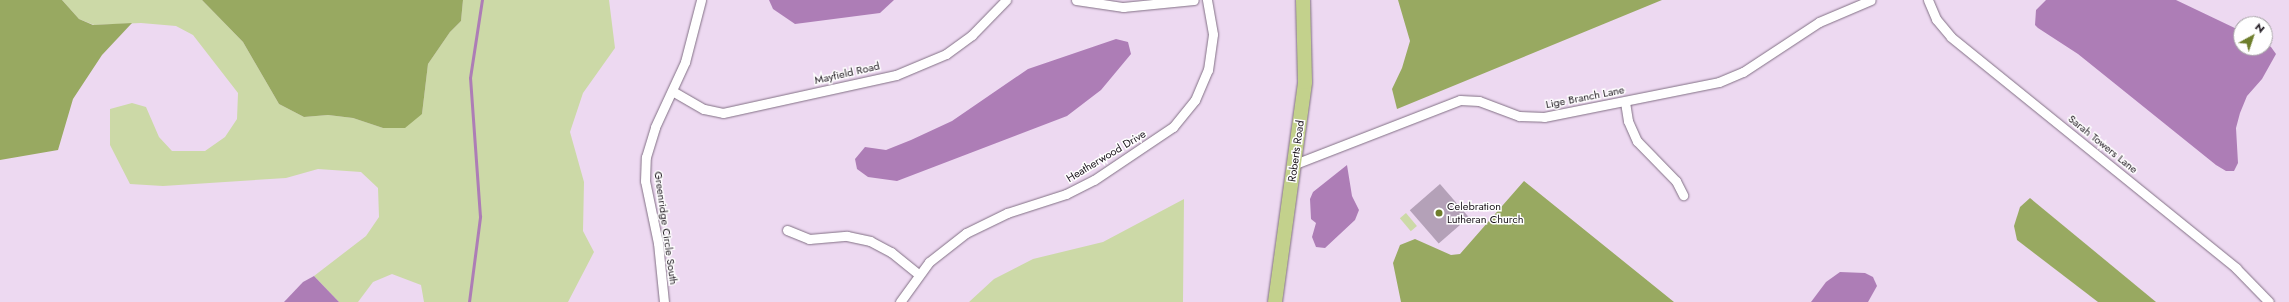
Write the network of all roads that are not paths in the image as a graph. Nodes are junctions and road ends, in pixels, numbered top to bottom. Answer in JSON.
{"nodes":[{"id":1,"x":701,"y":0,"type":"edge"},
{"id":2,"x":1006,"y":0,"type":"edge"},
{"id":3,"x":1076,"y":0,"type":"edge"},
{"id":4,"x":1194,"y":0,"type":"edge"},
{"id":5,"x":1207,"y":0,"type":"edge"},
{"id":6,"x":1303,"y":0,"type":"edge"},
{"id":7,"x":1871,"y":0,"type":"edge"},
{"id":8,"x":1928,"y":0,"type":"edge"},
{"id":9,"x":674,"y":92,"type":"junction"},
{"id":10,"x":1625,"y":102,"type":"junction"},
{"id":11,"x":1295,"y":164,"type":"junction"},
{"id":12,"x":1683,"y":195,"type":"dead end"},
{"id":13,"x":787,"y":230,"type":"dead end"},
{"id":14,"x":918,"y":274,"type":"junction"},
{"id":15,"x":664,"y":302,"type":"edge"},
{"id":16,"x":900,"y":302,"type":"edge"},
{"id":17,"x":1275,"y":302,"type":"edge"},
{"id":18,"x":2269,"y":302,"type":"edge"}],
"edges":[{"from":1,"to":9,"type":"street","name":"Greenridge Circle South"},
{"from":2,"to":9,"type":"street","name":"Mayfield Road"},
{"from":3,"to":4,"type":"street"},
{"from":5,"to":14,"type":"street","name":"Heatherwood Drive"},
{"from":6,"to":11,"type":"main road","name":"Roberts Road"},
{"from":7,"to":10,"type":"street","name":"Lige Branch Lane"},
{"from":8,"to":18,"type":"street","name":"Sarah Towers Lane"},
{"from":9,"to":15,"type":"street","name":"Greenridge Circle South"},
{"from":10,"to":11,"type":"street","name":"Lige Branch Lane"},
{"from":10,"to":12,"type":"street"},
{"from":11,"to":17,"type":"main road","name":"Roberts Road"},
{"from":13,"to":14,"type":"street"},
{"from":14,"to":16,"type":"street","name":"Heatherwood Drive"}]}
